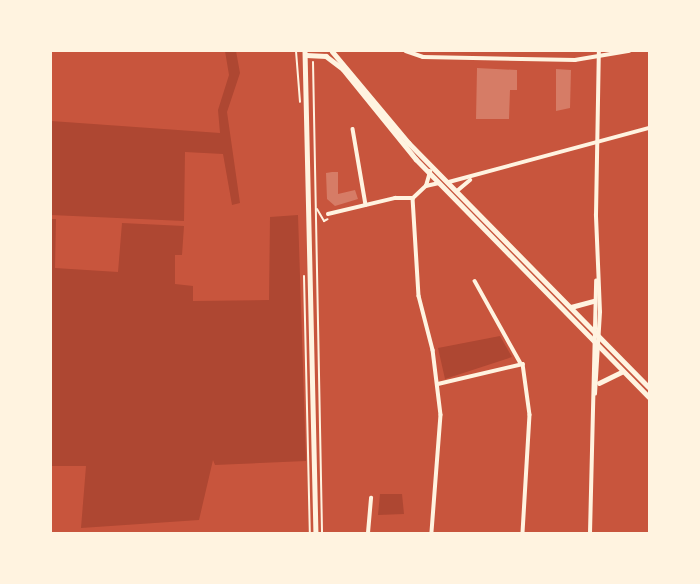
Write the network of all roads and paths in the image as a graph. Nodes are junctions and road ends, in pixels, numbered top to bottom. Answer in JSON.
{"nodes":[{"id":1,"x":296,"y":51,"type":"edge"},
{"id":2,"x":332,"y":51,"type":"edge"},
{"id":3,"x":406,"y":51,"type":"edge"},
{"id":4,"x":599,"y":51,"type":"edge"},
{"id":5,"x":629,"y":51,"type":"edge"},
{"id":6,"x":305,"y":53,"type":"edge"},
{"id":7,"x":598,"y":59,"type":"junction"},
{"id":8,"x":314,"y":66,"type":"dead end"},
{"id":9,"x":301,"y":110,"type":"dead end"},
{"id":10,"x":649,"y":128,"type":"edge"},
{"id":11,"x":353,"y":129,"type":"dead end"},
{"id":12,"x":597,"y":142,"type":"junction"},
{"id":13,"x":430,"y":172,"type":"junction"},
{"id":14,"x":472,"y":179,"type":"junction"},
{"id":15,"x":443,"y":184,"type":"junction"},
{"id":16,"x":426,"y":186,"type":"junction"},
{"id":17,"x":453,"y":194,"type":"junction"},
{"id":18,"x":413,"y":198,"type":"junction"},
{"id":19,"x":366,"y":205,"type":"junction"},
{"id":20,"x":328,"y":214,"type":"dead end"},
{"id":21,"x":304,"y":274,"type":"dead end"},
{"id":22,"x":597,"y":279,"type":"junction"},
{"id":23,"x":475,"y":281,"type":"dead end"},
{"id":24,"x":593,"y":301,"type":"junction"},
{"id":25,"x":571,"y":307,"type":"junction"},
{"id":26,"x":593,"y":328,"type":"junction"},
{"id":27,"x":600,"y":335,"type":"junction"},
{"id":28,"x":593,"y":341,"type":"junction"},
{"id":29,"x":600,"y":348,"type":"junction"},
{"id":30,"x":520,"y":362,"type":"junction"},
{"id":31,"x":623,"y":372,"type":"junction"},
{"id":32,"x":599,"y":383,"type":"junction"},
{"id":33,"x":438,"y":384,"type":"junction"},
{"id":34,"x":649,"y":387,"type":"edge"},
{"id":35,"x":595,"y":394,"type":"junction"},
{"id":36,"x":649,"y":397,"type":"edge"},
{"id":37,"x":371,"y":498,"type":"dead end"},
{"id":38,"x":310,"y":533,"type":"edge"},
{"id":39,"x":316,"y":533,"type":"edge"},
{"id":40,"x":322,"y":533,"type":"edge"},
{"id":41,"x":368,"y":533,"type":"edge"},
{"id":42,"x":432,"y":533,"type":"edge"},
{"id":43,"x":523,"y":533,"type":"edge"},
{"id":44,"x":590,"y":533,"type":"edge"}],
"edges":[{"from":1,"to":9,"type":"path"},
{"from":2,"to":15,"type":"main road"},
{"from":3,"to":7,"type":"street"},
{"from":4,"to":7,"type":"street"},
{"from":5,"to":7,"type":"street"},
{"from":6,"to":13,"type":"main road"},
{"from":6,"to":39,"type":"main road"},
{"from":7,"to":12,"type":"street"},
{"from":8,"to":40,"type":"path"},
{"from":10,"to":12,"type":"street"},
{"from":11,"to":19,"type":"street"},
{"from":12,"to":14,"type":"street"},
{"from":12,"to":22,"type":"street"},
{"from":13,"to":15,"type":"main road"},
{"from":13,"to":16,"type":"street"},
{"from":14,"to":15,"type":"street"},
{"from":14,"to":17,"type":"street"},
{"from":15,"to":16,"type":"street"},
{"from":15,"to":17,"type":"main road"},
{"from":16,"to":18,"type":"street"},
{"from":17,"to":25,"type":"main road"},
{"from":17,"to":28,"type":"main road"},
{"from":18,"to":19,"type":"street"},
{"from":18,"to":33,"type":"street"},
{"from":19,"to":20,"type":"street"},
{"from":21,"to":38,"type":"path"},
{"from":22,"to":24,"type":"street"},
{"from":22,"to":27,"type":"street"},
{"from":23,"to":30,"type":"street"},
{"from":24,"to":25,"type":"main road"},
{"from":24,"to":26,"type":"street"},
{"from":25,"to":26,"type":"main road"},
{"from":26,"to":27,"type":"main road"},
{"from":26,"to":28,"type":"street"},
{"from":27,"to":29,"type":"street"},
{"from":27,"to":34,"type":"main road"},
{"from":28,"to":29,"type":"main road"},
{"from":28,"to":35,"type":"street"},
{"from":29,"to":31,"type":"main road"},
{"from":29,"to":32,"type":"street"},
{"from":30,"to":33,"type":"street"},
{"from":30,"to":43,"type":"street"},
{"from":31,"to":32,"type":"main road"},
{"from":31,"to":36,"type":"main road"},
{"from":32,"to":35,"type":"street"},
{"from":33,"to":42,"type":"street"},
{"from":35,"to":44,"type":"street"},
{"from":37,"to":41,"type":"street"}]}
